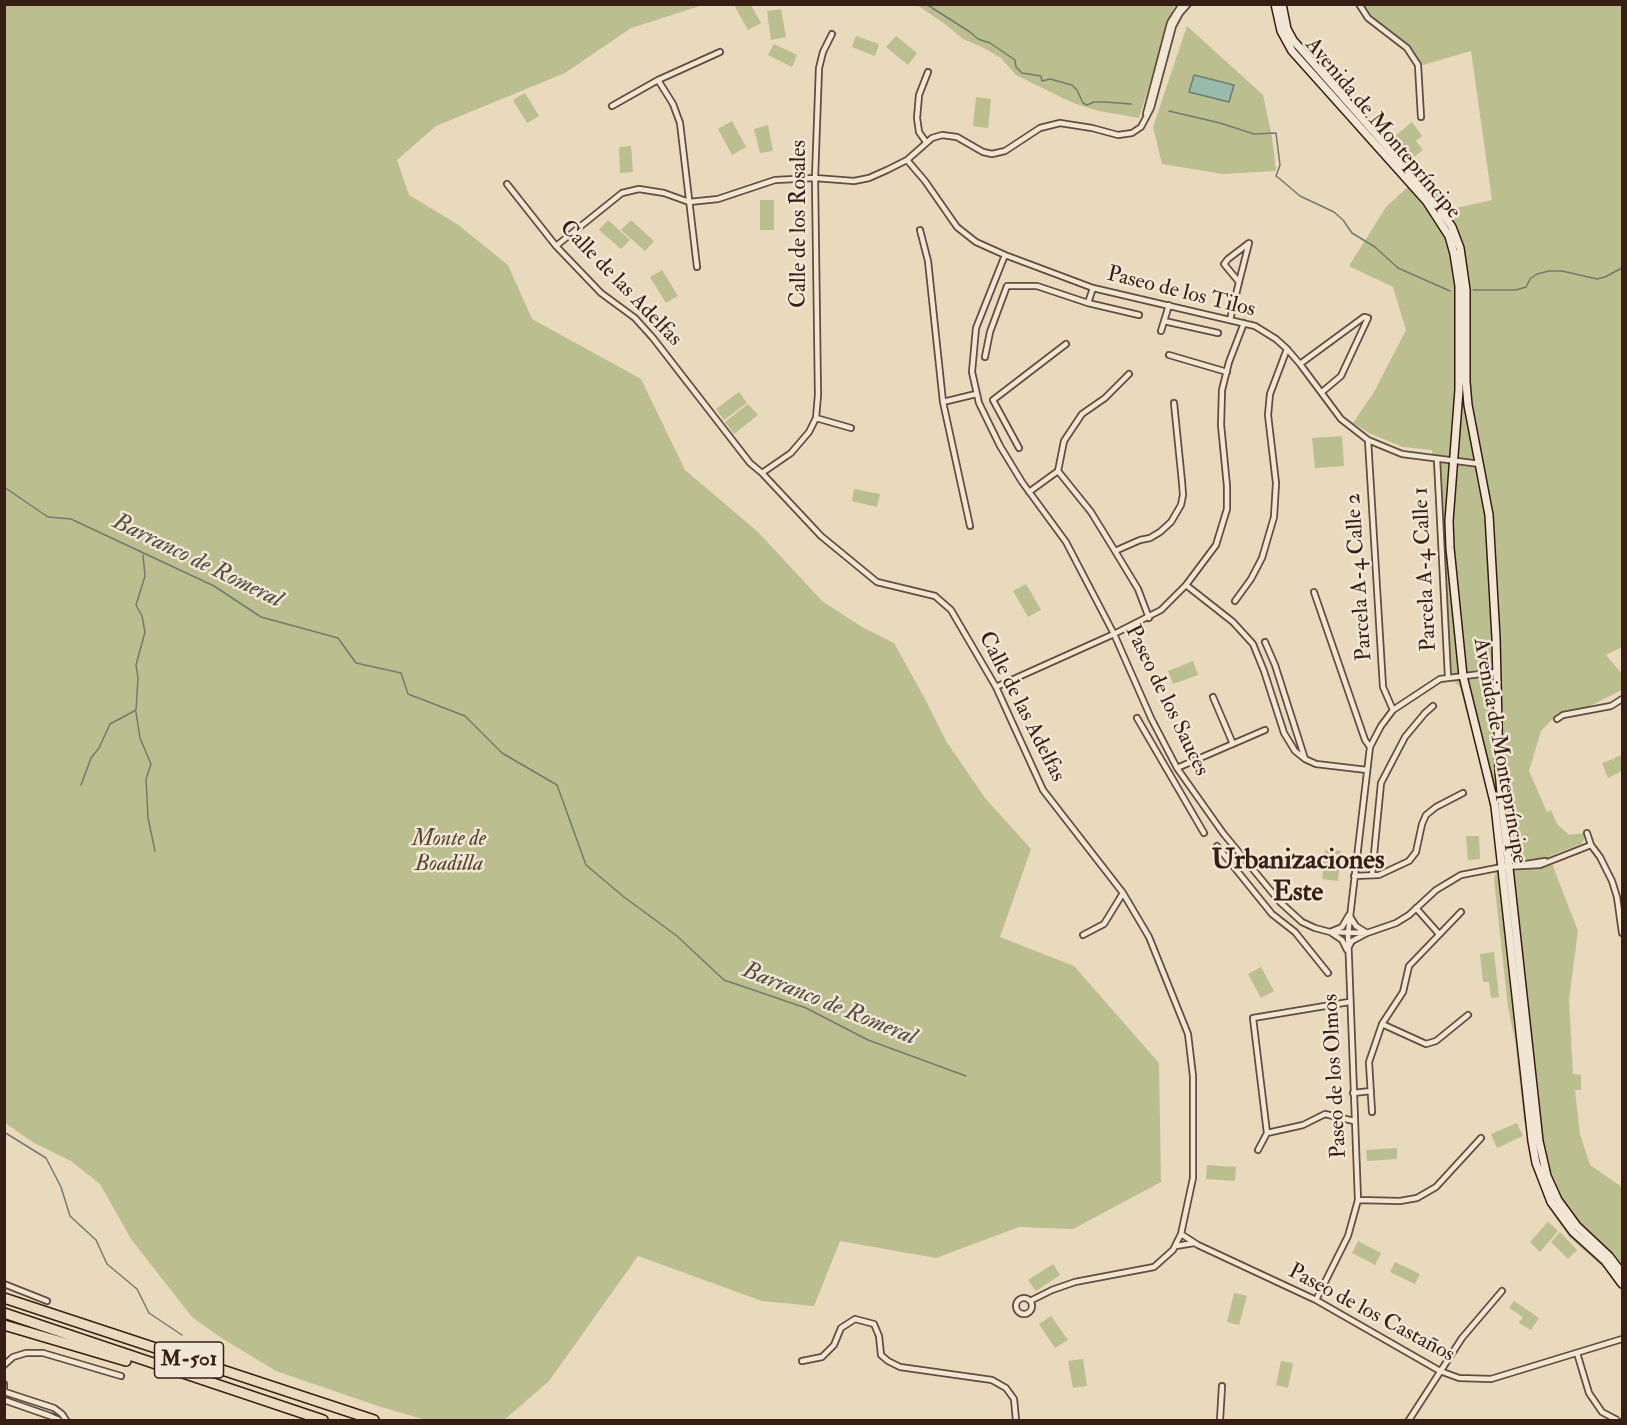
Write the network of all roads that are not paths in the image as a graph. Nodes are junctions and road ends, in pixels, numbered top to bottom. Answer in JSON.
{"nodes":[{"id":1,"x":1182,"y":4,"type":"edge"},
{"id":2,"x":1188,"y":4,"type":"edge"},
{"id":3,"x":1275,"y":4,"type":"edge"},
{"id":4,"x":1282,"y":4,"type":"edge"},
{"id":5,"x":1359,"y":4,"type":"edge"},
{"id":6,"x":832,"y":34,"type":"dead end"},
{"id":7,"x":720,"y":52,"type":"dead end"},
{"id":8,"x":928,"y":72,"type":"dead end"},
{"id":9,"x":658,"y":80,"type":"junction"},
{"id":10,"x":612,"y":106,"type":"dead end"},
{"id":11,"x":1421,"y":117,"type":"dead end"},
{"id":12,"x":1145,"y":120,"type":"junction"},
{"id":13,"x":926,"y":142,"type":"junction"},
{"id":14,"x":907,"y":160,"type":"junction"},
{"id":15,"x":815,"y":178,"type":"junction"},
{"id":16,"x":507,"y":184,"type":"dead end"},
{"id":17,"x":689,"y":202,"type":"junction"},
{"id":18,"x":920,"y":230,"type":"dead end"},
{"id":19,"x":556,"y":246,"type":"junction"},
{"id":20,"x":1005,"y":255,"type":"junction"},
{"id":21,"x":697,"y":267,"type":"dead end"},
{"id":22,"x":1239,"y":282,"type":"junction"},
{"id":23,"x":1093,"y":288,"type":"junction"},
{"id":24,"x":1088,"y":303,"type":"junction"},
{"id":25,"x":1169,"y":305,"type":"junction"},
{"id":26,"x":1139,"y":315,"type":"dead end"},
{"id":27,"x":1230,"y":320,"type":"junction"},
{"id":28,"x":1164,"y":321,"type":"junction"},
{"id":29,"x":1244,"y":323,"type":"junction"},
{"id":30,"x":976,"y":328,"type":"junction"},
{"id":31,"x":1161,"y":331,"type":"dead end"},
{"id":32,"x":990,"y":332,"type":"junction"},
{"id":33,"x":1218,"y":333,"type":"dead end"},
{"id":34,"x":1065,"y":344,"type":"dead end"},
{"id":35,"x":1287,"y":349,"type":"junction"},
{"id":36,"x":1169,"y":355,"type":"dead end"},
{"id":37,"x":985,"y":357,"type":"dead end"},
{"id":38,"x":1300,"y":364,"type":"junction"},
{"id":39,"x":1227,"y":372,"type":"junction"},
{"id":40,"x":1129,"y":374,"type":"dead end"},
{"id":41,"x":1322,"y":392,"type":"junction"},
{"id":42,"x":976,"y":394,"type":"junction"},
{"id":43,"x":993,"y":400,"type":"junction"},
{"id":44,"x":943,"y":402,"type":"junction"},
{"id":45,"x":979,"y":403,"type":"junction"},
{"id":46,"x":1174,"y":403,"type":"dead end"},
{"id":47,"x":816,"y":417,"type":"junction"},
{"id":48,"x":851,"y":428,"type":"dead end"},
{"id":49,"x":1368,"y":440,"type":"junction"},
{"id":50,"x":1019,"y":448,"type":"dead end"},
{"id":51,"x":1437,"y":459,"type":"junction"},
{"id":52,"x":1454,"y":461,"type":"junction"},
{"id":53,"x":1480,"y":464,"type":"junction"},
{"id":54,"x":1058,"y":471,"type":"junction"},
{"id":55,"x":762,"y":473,"type":"junction"},
{"id":56,"x":1029,"y":492,"type":"junction"},
{"id":57,"x":970,"y":526,"type":"dead end"},
{"id":58,"x":1115,"y":551,"type":"junction"},
{"id":59,"x":1186,"y":585,"type":"junction"},
{"id":60,"x":1314,"y":592,"type":"dead end"},
{"id":61,"x":1235,"y":601,"type":"dead end"},
{"id":62,"x":1149,"y":618,"type":"junction"},
{"id":63,"x":1114,"y":634,"type":"junction"},
{"id":64,"x":1265,"y":642,"type":"dead end"},
{"id":65,"x":1497,"y":672,"type":"junction"},
{"id":66,"x":1464,"y":675,"type":"junction"},
{"id":67,"x":1448,"y":677,"type":"junction"},
{"id":68,"x":996,"y":687,"type":"junction"},
{"id":69,"x":1213,"y":697,"type":"dead end"},
{"id":70,"x":1623,"y":699,"type":"edge"},
{"id":71,"x":1433,"y":706,"type":"dead end"},
{"id":72,"x":1393,"y":710,"type":"junction"},
{"id":73,"x":1151,"y":718,"type":"junction"},
{"id":74,"x":1557,"y":719,"type":"dead end"},
{"id":75,"x":1265,"y":730,"type":"dead end"},
{"id":76,"x":1233,"y":744,"type":"junction"},
{"id":77,"x":1370,"y":747,"type":"junction"},
{"id":78,"x":1305,"y":759,"type":"junction"},
{"id":79,"x":1177,"y":768,"type":"junction"},
{"id":80,"x":1367,"y":771,"type":"junction"},
{"id":81,"x":1463,"y":794,"type":"dead end"},
{"id":82,"x":1202,"y":805,"type":"junction"},
{"id":83,"x":1191,"y":812,"type":"junction"},
{"id":84,"x":1204,"y":833,"type":"dead end"},
{"id":85,"x":1587,"y":833,"type":"dead end"},
{"id":86,"x":1591,"y":845,"type":"junction"},
{"id":87,"x":1217,"y":846,"type":"dead end"},
{"id":88,"x":1505,"y":866,"type":"junction"},
{"id":89,"x":1372,"y":875,"type":"junction"},
{"id":90,"x":1354,"y":876,"type":"junction"},
{"id":91,"x":1123,"y":893,"type":"junction"},
{"id":92,"x":1416,"y":908,"type":"junction"},
{"id":93,"x":1461,"y":912,"type":"dead end"},
{"id":94,"x":1293,"y":915,"type":"junction"},
{"id":95,"x":1349,"y":915,"type":"junction"},
{"id":96,"x":1287,"y":925,"type":"junction"},
{"id":97,"x":1330,"y":932,"type":"junction"},
{"id":98,"x":1367,"y":933,"type":"junction"},
{"id":99,"x":1623,"y":933,"type":"edge"},
{"id":100,"x":1347,"y":934,"type":"junction"},
{"id":101,"x":1439,"y":934,"type":"junction"},
{"id":102,"x":1083,"y":935,"type":"dead end"},
{"id":103,"x":1347,"y":950,"type":"junction"},
{"id":104,"x":1328,"y":973,"type":"dead end"},
{"id":105,"x":1349,"y":1002,"type":"junction"},
{"id":106,"x":1468,"y":1015,"type":"dead end"},
{"id":107,"x":1382,"y":1024,"type":"junction"},
{"id":108,"x":1371,"y":1091,"type":"junction"},
{"id":109,"x":1353,"y":1093,"type":"junction"},
{"id":110,"x":1372,"y":1113,"type":"dead end"},
{"id":111,"x":1354,"y":1121,"type":"junction"},
{"id":112,"x":1267,"y":1133,"type":"junction"},
{"id":113,"x":1481,"y":1138,"type":"dead end"},
{"id":114,"x":1258,"y":1150,"type":"dead end"},
{"id":115,"x":1358,"y":1200,"type":"junction"},
{"id":116,"x":1181,"y":1234,"type":"junction"},
{"id":117,"x":1194,"y":1243,"type":"junction"},
{"id":118,"x":1175,"y":1246,"type":"junction"},
{"id":119,"x":1623,"y":1272,"type":"edge"},
{"id":120,"x":4,"y":1284,"type":"edge"},
{"id":121,"x":1623,"y":1284,"type":"edge"},
{"id":122,"x":1502,"y":1292,"type":"dead end"},
{"id":123,"x":4,"y":1298,"type":"edge"},
{"id":124,"x":1316,"y":1300,"type":"junction"},
{"id":125,"x":1030,"y":1301,"type":"dead end"},
{"id":126,"x":47,"y":1302,"type":"dead end"},
{"id":127,"x":4,"y":1313,"type":"edge"},
{"id":128,"x":4,"y":1325,"type":"edge"},
{"id":129,"x":1623,"y":1339,"type":"edge"},
{"id":130,"x":1577,"y":1353,"type":"junction"},
{"id":131,"x":802,"y":1361,"type":"dead end"},
{"id":132,"x":4,"y":1365,"type":"edge"},
{"id":133,"x":169,"y":1370,"type":"junction"},
{"id":134,"x":1440,"y":1371,"type":"junction"},
{"id":135,"x":121,"y":1376,"type":"dead end"},
{"id":136,"x":4,"y":1384,"type":"edge"},
{"id":137,"x":1222,"y":1386,"type":"dead end"},
{"id":138,"x":5,"y":1393,"type":"edge"},
{"id":139,"x":4,"y":1400,"type":"edge"},
{"id":140,"x":58,"y":1420,"type":"edge"},
{"id":141,"x":66,"y":1420,"type":"edge"},
{"id":142,"x":323,"y":1420,"type":"edge"},
{"id":143,"x":374,"y":1420,"type":"edge"},
{"id":144,"x":1016,"y":1420,"type":"edge"},
{"id":145,"x":1220,"y":1420,"type":"edge"},
{"id":146,"x":1409,"y":1420,"type":"edge"},
{"id":147,"x":1617,"y":1420,"type":"edge"}],
"edges":[{"from":1,"to":12,"type":"street"},
{"from":2,"to":12,"type":"street"},
{"from":3,"to":52,"type":"street","name":"Avenida de Montepríncipe"},
{"from":4,"to":53,"type":"street","name":"Avenida de Montepríncipe"},
{"from":5,"to":11,"type":"street"},
{"from":6,"to":15,"type":"street","name":"Calle de los Rosales"},
{"from":7,"to":9,"type":"street"},
{"from":8,"to":13,"type":"street"},
{"from":9,"to":10,"type":"street"},
{"from":9,"to":17,"type":"street"},
{"from":12,"to":13,"type":"street"},
{"from":13,"to":14,"type":"street"},
{"from":14,"to":15,"type":"street"},
{"from":14,"to":20,"type":"street","name":"Paseo de los Tilos"},
{"from":15,"to":17,"type":"street"},
{"from":15,"to":47,"type":"street","name":"Calle de los Rosales"},
{"from":16,"to":19,"type":"street","name":"Calle de las Adelfas"},
{"from":17,"to":19,"type":"street"},
{"from":17,"to":21,"type":"street"},
{"from":18,"to":44,"type":"street"},
{"from":19,"to":55,"type":"street","name":"Calle de las Adelfas"},
{"from":20,"to":23,"type":"street","name":"Paseo de los Tilos"},
{"from":20,"to":30,"type":"street","name":"Paseo de los Sauces"},
{"from":22,"to":22,"type":"street"},
{"from":22,"to":27,"type":"street"},
{"from":23,"to":24,"type":"street"},
{"from":23,"to":25,"type":"street","name":"Paseo de los Tilos"},
{"from":24,"to":26,"type":"street"},
{"from":24,"to":32,"type":"street"},
{"from":25,"to":27,"type":"street","name":"Paseo de los Tilos"},
{"from":25,"to":28,"type":"street"},
{"from":27,"to":29,"type":"street","name":"Paseo de los Tilos"},
{"from":28,"to":31,"type":"street"},
{"from":28,"to":33,"type":"street"},
{"from":29,"to":35,"type":"street","name":"Paseo de los Tilos"},
{"from":29,"to":39,"type":"street"},
{"from":30,"to":32,"type":"street"},
{"from":30,"to":42,"type":"street","name":"Paseo de los Sauces"},
{"from":32,"to":37,"type":"street"},
{"from":34,"to":43,"type":"street"},
{"from":35,"to":38,"type":"street","name":"Paseo de los Tilos"},
{"from":35,"to":61,"type":"street"},
{"from":36,"to":39,"type":"street"},
{"from":38,"to":41,"type":"street","name":"Paseo de los Tilos"},
{"from":38,"to":41,"type":"street"},
{"from":39,"to":59,"type":"street"},
{"from":40,"to":54,"type":"street"},
{"from":41,"to":49,"type":"street","name":"Paseo de los Tilos"},
{"from":42,"to":44,"type":"street"},
{"from":42,"to":45,"type":"street","name":"Paseo de los Sauces"},
{"from":43,"to":45,"type":"street"},
{"from":43,"to":50,"type":"street"},
{"from":44,"to":57,"type":"street"},
{"from":45,"to":56,"type":"street","name":"Paseo de los Sauces"},
{"from":46,"to":58,"type":"street"},
{"from":47,"to":48,"type":"street"},
{"from":47,"to":55,"type":"street","name":"Calle de los Rosales"},
{"from":49,"to":51,"type":"street","name":"Paseo de los Tilos"},
{"from":49,"to":72,"type":"street","name":"Parcela A-4 Calle 2"},
{"from":51,"to":52,"type":"street","name":"Paseo de los Tilos"},
{"from":51,"to":67,"type":"street","name":"Parcela A-4 Calle 1"},
{"from":52,"to":53,"type":"street","name":"Paseo de los Tilos"},
{"from":52,"to":66,"type":"street","name":"Avenida de Montepríncipe"},
{"from":53,"to":65,"type":"street","name":"Avenida de Montepríncipe"},
{"from":54,"to":56,"type":"street"},
{"from":54,"to":58,"type":"street"},
{"from":55,"to":68,"type":"street","name":"Calle de las Adelfas"},
{"from":56,"to":63,"type":"street","name":"Paseo de los Sauces"},
{"from":58,"to":62,"type":"street"},
{"from":59,"to":62,"type":"street"},
{"from":59,"to":78,"type":"street"},
{"from":60,"to":77,"type":"street"},
{"from":62,"to":63,"type":"street"},
{"from":63,"to":68,"type":"street"},
{"from":63,"to":73,"type":"street","name":"Paseo de los Sauces"},
{"from":64,"to":78,"type":"street"},
{"from":65,"to":66,"type":"street","name":"Paseo de los Olmos"},
{"from":65,"to":88,"type":"street","name":"Avenida de Montepríncipe"},
{"from":66,"to":67,"type":"street","name":"Paseo de los Olmos"},
{"from":66,"to":88,"type":"street","name":"Avenida de Montepríncipe"},
{"from":67,"to":72,"type":"street","name":"Paseo de los Olmos"},
{"from":68,"to":91,"type":"street","name":"Calle de las Adelfas"},
{"from":69,"to":76,"type":"street"},
{"from":70,"to":74,"type":"street"},
{"from":71,"to":89,"type":"street"},
{"from":72,"to":77,"type":"street","name":"Paseo de los Olmos"},
{"from":73,"to":79,"type":"street","name":"Paseo de los Sauces"},
{"from":73,"to":83,"type":"street"},
{"from":75,"to":76,"type":"street"},
{"from":76,"to":79,"type":"street"},
{"from":77,"to":80,"type":"street","name":"Paseo de los Olmos"},
{"from":78,"to":80,"type":"street"},
{"from":79,"to":82,"type":"street","name":"Paseo de los Sauces"},
{"from":80,"to":90,"type":"street","name":"Paseo de los Olmos"},
{"from":81,"to":89,"type":"street"},
{"from":82,"to":83,"type":"street"},
{"from":82,"to":94,"type":"street","name":"Paseo de los Sauces"},
{"from":83,"to":84,"type":"street"},
{"from":85,"to":86,"type":"street"},
{"from":86,"to":88,"type":"street","name":"Paseo de los Sauces"},
{"from":86,"to":99,"type":"street"},
{"from":87,"to":96,"type":"street"},
{"from":88,"to":92,"type":"street","name":"Paseo de los Sauces"},
{"from":88,"to":119,"type":"street","name":"Avenida de Montepríncipe"},
{"from":88,"to":121,"type":"street","name":"Avenida de Montepríncipe"},
{"from":89,"to":90,"type":"street"},
{"from":90,"to":95,"type":"street","name":"Paseo de los Olmos"},
{"from":91,"to":102,"type":"street"},
{"from":91,"to":116,"type":"street","name":"Calle de las Adelfas"},
{"from":92,"to":98,"type":"street","name":"Paseo de los Sauces"},
{"from":92,"to":101,"type":"street"},
{"from":93,"to":101,"type":"street"},
{"from":94,"to":96,"type":"street"},
{"from":94,"to":97,"type":"street","name":"Paseo de los Sauces"},
{"from":95,"to":97,"type":"street"},
{"from":95,"to":98,"type":"street"},
{"from":95,"to":100,"type":"street","name":"Paseo de los Olmos"},
{"from":96,"to":104,"type":"street"},
{"from":97,"to":100,"type":"street","name":"Paseo de los Sauces"},
{"from":97,"to":103,"type":"street"},
{"from":98,"to":100,"type":"street","name":"Paseo de los Sauces"},
{"from":98,"to":103,"type":"street"},
{"from":100,"to":103,"type":"street","name":"Paseo de los Olmos"},
{"from":101,"to":107,"type":"street"},
{"from":103,"to":105,"type":"street","name":"Paseo de los Olmos"},
{"from":105,"to":109,"type":"street","name":"Paseo de los Olmos"},
{"from":105,"to":112,"type":"street"},
{"from":106,"to":107,"type":"street"},
{"from":107,"to":108,"type":"street"},
{"from":108,"to":109,"type":"street"},
{"from":108,"to":110,"type":"street"},
{"from":109,"to":111,"type":"street","name":"Paseo de los Olmos"},
{"from":111,"to":112,"type":"street"},
{"from":111,"to":115,"type":"street","name":"Paseo de los Olmos"},
{"from":112,"to":114,"type":"street"},
{"from":113,"to":115,"type":"street"},
{"from":115,"to":124,"type":"street","name":"Paseo de los Olmos"},
{"from":116,"to":117,"type":"street","name":"Paseo de los Castaños"},
{"from":116,"to":118,"type":"street","name":"Calle de las Adelfas"},
{"from":117,"to":118,"type":"street"},
{"from":117,"to":124,"type":"street","name":"Paseo de los Castaños"},
{"from":118,"to":125,"type":"street","name":"Calle de las Adelfas"},
{"from":120,"to":126,"type":"street"},
{"from":122,"to":134,"type":"street"},
{"from":123,"to":143,"type":"highway","number":"M-501"},
{"from":124,"to":134,"type":"street","name":"Paseo de los Castaños"},
{"from":127,"to":133,"type":"highway","number":"M-501"},
{"from":128,"to":133,"type":"highway"},
{"from":129,"to":130,"type":"street","name":"Paseo de los Castaños"},
{"from":130,"to":134,"type":"street","name":"Paseo de los Castaños"},
{"from":130,"to":147,"type":"street"},
{"from":131,"to":144,"type":"street"},
{"from":132,"to":135,"type":"street"},
{"from":133,"to":142,"type":"highway","number":"M-501"},
{"from":134,"to":146,"type":"street"},
{"from":136,"to":138,"type":"street"},
{"from":137,"to":145,"type":"street"},
{"from":138,"to":141,"type":"street"},
{"from":139,"to":140,"type":"street"}]}
